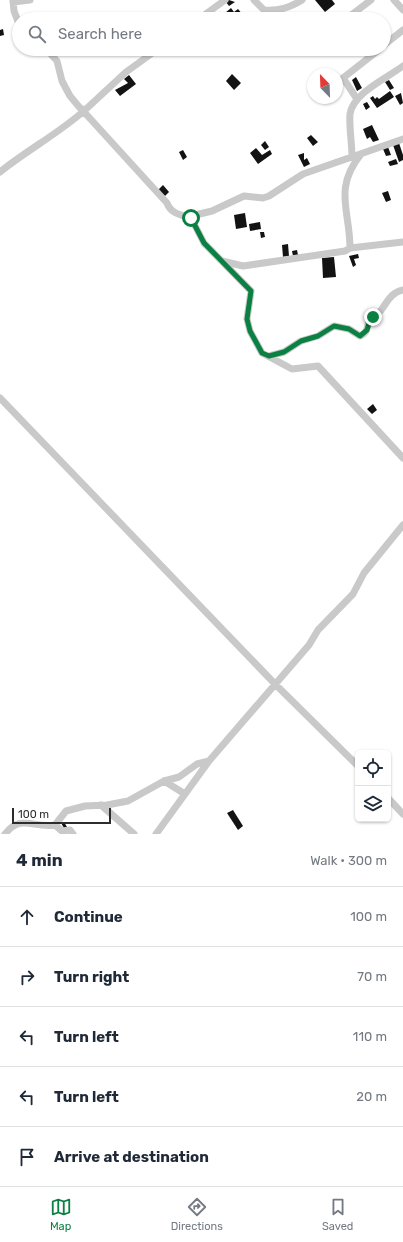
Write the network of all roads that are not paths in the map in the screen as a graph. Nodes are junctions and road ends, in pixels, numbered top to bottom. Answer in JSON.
{"nodes":[{"id":1,"x":30,"y":0,"type":"edge"},
{"id":2,"x":225,"y":0,"type":"edge"},
{"id":3,"x":254,"y":0,"type":"edge"},
{"id":4,"x":302,"y":0,"type":"edge"},
{"id":5,"x":371,"y":0,"type":"edge"},
{"id":6,"x":394,"y":0,"type":"edge"},
{"id":7,"x":13,"y":1,"type":"edge"},
{"id":8,"x":403,"y":10,"type":"edge"},
{"id":9,"x":270,"y":11,"type":"joint"},
{"id":10,"x":14,"y":12,"type":"edge"},
{"id":11,"x":209,"y":12,"type":"edge"},
{"id":12,"x":355,"y":12,"type":"edge"},
{"id":13,"x":403,"y":30,"type":"edge"},
{"id":14,"x":391,"y":39,"type":"edge"},
{"id":15,"x":52,"y":56,"type":"edge"},
{"id":16,"x":148,"y":56,"type":"edge"},
{"id":17,"x":371,"y":56,"type":"edge"},
{"id":18,"x":403,"y":66,"type":"edge"},
{"id":19,"x":357,"y":99,"type":"junction"},
{"id":20,"x":85,"y":110,"type":"junction"},
{"id":21,"x":403,"y":139,"type":"edge"},
{"id":22,"x":361,"y":154,"type":"junction"},
{"id":23,"x":352,"y":157,"type":"junction"},
{"id":24,"x":0,"y":172,"type":"edge"},
{"id":25,"x":187,"y":217,"type":"junction"},
{"id":26,"x":403,"y":242,"type":"edge"},
{"id":27,"x":350,"y":248,"type":"junction"},
{"id":28,"x":222,"y":261,"type":"junction"},
{"id":29,"x":403,"y":290,"type":"edge"},
{"id":30,"x":269,"y":356,"type":"junction"},
{"id":31,"x":0,"y":398,"type":"edge"},
{"id":32,"x":403,"y":458,"type":"edge"},
{"id":33,"x":403,"y":525,"type":"edge"},
{"id":34,"x":275,"y":684,"type":"junction"},
{"id":35,"x":209,"y":762,"type":"junction"},
{"id":36,"x":355,"y":763,"type":"edge"},
{"id":37,"x":164,"y":781,"type":"junction"},
{"id":38,"x":185,"y":794,"type":"junction"},
{"id":39,"x":391,"y":801,"type":"edge"},
{"id":40,"x":102,"y":805,"type":"junction"},
{"id":41,"x":403,"y":814,"type":"edge"},
{"id":42,"x":55,"y":825,"type":"junction"},
{"id":43,"x":5,"y":834,"type":"edge"},
{"id":44,"x":73,"y":834,"type":"edge"},
{"id":45,"x":134,"y":834,"type":"edge"},
{"id":46,"x":156,"y":834,"type":"edge"}],
"edges":[{"from":1,"to":7,"type":"street"},
{"from":2,"to":11,"type":"street"},
{"from":3,"to":9,"type":"street"},
{"from":4,"to":9,"type":"street"},
{"from":5,"to":12,"type":"street"},
{"from":6,"to":8,"type":"street"},
{"from":7,"to":10,"type":"street"},
{"from":13,"to":14,"type":"street"},
{"from":15,"to":20,"type":"street"},
{"from":16,"to":20,"type":"street"},
{"from":17,"to":19,"type":"street"},
{"from":18,"to":19,"type":"street"},
{"from":19,"to":23,"type":"street"},
{"from":20,"to":24,"type":"street"},
{"from":20,"to":25,"type":"street"},
{"from":21,"to":22,"type":"street"},
{"from":22,"to":23,"type":"street"},
{"from":22,"to":27,"type":"street"},
{"from":23,"to":25,"type":"street"},
{"from":25,"to":28,"type":"street"},
{"from":26,"to":27,"type":"street"},
{"from":27,"to":28,"type":"street"},
{"from":28,"to":30,"type":"street"},
{"from":29,"to":30,"type":"street"},
{"from":30,"to":32,"type":"street"},
{"from":31,"to":34,"type":"street"},
{"from":33,"to":34,"type":"street"},
{"from":34,"to":35,"type":"street"},
{"from":34,"to":36,"type":"street"},
{"from":35,"to":37,"type":"street"},
{"from":35,"to":38,"type":"street"},
{"from":37,"to":38,"type":"street"},
{"from":37,"to":40,"type":"street"},
{"from":38,"to":46,"type":"street"},
{"from":39,"to":41,"type":"street"},
{"from":40,"to":42,"type":"street"},
{"from":40,"to":45,"type":"street"},
{"from":42,"to":43,"type":"street"},
{"from":42,"to":44,"type":"street"}]}
